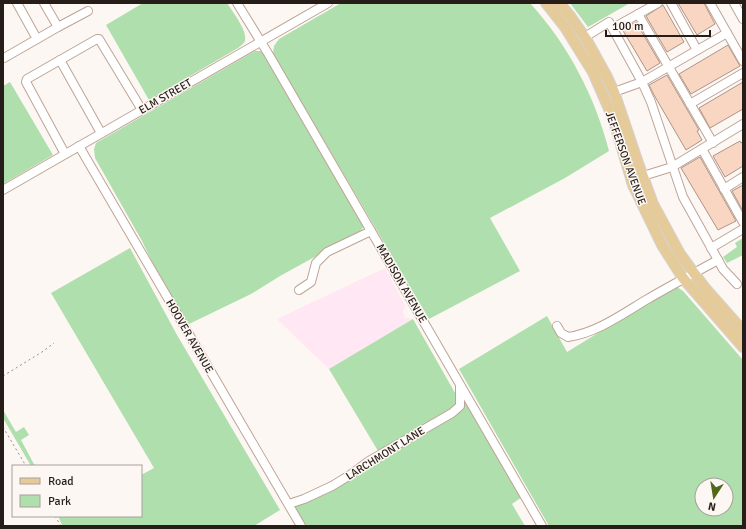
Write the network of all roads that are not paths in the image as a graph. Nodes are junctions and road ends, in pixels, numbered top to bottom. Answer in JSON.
{"nodes":[{"id":1,"x":17,"y":3,"type":"edge"},
{"id":2,"x":44,"y":3,"type":"edge"},
{"id":3,"x":237,"y":3,"type":"edge"},
{"id":4,"x":328,"y":3,"type":"edge"},
{"id":5,"x":546,"y":3,"type":"edge"},
{"id":6,"x":559,"y":3,"type":"edge"},
{"id":7,"x":658,"y":3,"type":"edge"},
{"id":8,"x":671,"y":3,"type":"edge"},
{"id":9,"x":710,"y":3,"type":"edge"},
{"id":10,"x":734,"y":3,"type":"edge"},
{"id":11,"x":88,"y":11,"type":"dead end"},
{"id":12,"x":638,"y":14,"type":"junction"},
{"id":13,"x":743,"y":18,"type":"edge"},
{"id":14,"x":58,"y":27,"type":"junction"},
{"id":15,"x":613,"y":28,"type":"junction"},
{"id":16,"x":726,"y":33,"type":"junction"},
{"id":17,"x":585,"y":37,"type":"junction"},
{"id":18,"x":37,"y":39,"type":"junction"},
{"id":19,"x":260,"y":42,"type":"junction"},
{"id":20,"x":580,"y":50,"type":"junction"},
{"id":21,"x":697,"y":50,"type":"junction"},
{"id":22,"x":4,"y":58,"type":"dead end"},
{"id":23,"x":60,"y":60,"type":"junction"},
{"id":24,"x":743,"y":61,"type":"edge"},
{"id":25,"x":668,"y":66,"type":"junction"},
{"id":26,"x":743,"y":73,"type":"edge"},
{"id":27,"x":642,"y":82,"type":"junction"},
{"id":28,"x":614,"y":92,"type":"junction"},
{"id":29,"x":690,"y":104,"type":"junction"},
{"id":30,"x":142,"y":110,"type":"junction"},
{"id":31,"x":743,"y":124,"type":"edge"},
{"id":32,"x":101,"y":134,"type":"junction"},
{"id":33,"x":713,"y":143,"type":"junction"},
{"id":34,"x":79,"y":146,"type":"junction"},
{"id":35,"x":702,"y":149,"type":"junction"},
{"id":36,"x":65,"y":154,"type":"junction"},
{"id":37,"x":672,"y":167,"type":"junction"},
{"id":38,"x":643,"y":176,"type":"junction"},
{"id":39,"x":743,"y":177,"type":"edge"},
{"id":40,"x":724,"y":188,"type":"junction"},
{"id":41,"x":3,"y":190,"type":"edge"},
{"id":42,"x":743,"y":222,"type":"edge"},
{"id":43,"x":743,"y":229,"type":"edge"},
{"id":44,"x":371,"y":231,"type":"junction"},
{"id":45,"x":712,"y":248,"type":"junction"},
{"id":46,"x":718,"y":260,"type":"junction"},
{"id":47,"x":694,"y":273,"type":"junction"},
{"id":48,"x":683,"y":278,"type":"junction"},
{"id":49,"x":737,"y":284,"type":"dead end"},
{"id":50,"x":299,"y":290,"type":"dead end"},
{"id":51,"x":557,"y":326,"type":"dead end"},
{"id":52,"x":743,"y":331,"type":"edge"},
{"id":53,"x":743,"y":348,"type":"edge"},
{"id":54,"x":460,"y":385,"type":"junction"},
{"id":55,"x":288,"y":504,"type":"junction"},
{"id":56,"x":302,"y":526,"type":"edge"},
{"id":57,"x":542,"y":526,"type":"edge"}],
"edges":[{"from":1,"to":18,"type":"street"},
{"from":2,"to":14,"type":"street"},
{"from":3,"to":19,"type":"street","name":"MADISON AVENUE"},
{"from":4,"to":19,"type":"street","name":"ELM STREET"},
{"from":5,"to":20,"type":"main road","name":"JEFFERSON AVENUE"},
{"from":6,"to":17,"type":"main road","name":"JEFFERSON AVENUE"},
{"from":7,"to":12,"type":"street"},
{"from":8,"to":21,"type":"street"},
{"from":9,"to":16,"type":"street"},
{"from":10,"to":13,"type":"street"},
{"from":11,"to":14,"type":"street"},
{"from":12,"to":15,"type":"street"},
{"from":12,"to":25,"type":"street"},
{"from":14,"to":18,"type":"street"},
{"from":15,"to":17,"type":"street"},
{"from":15,"to":27,"type":"street"},
{"from":16,"to":21,"type":"street"},
{"from":16,"to":24,"type":"street"},
{"from":17,"to":28,"type":"main road","name":"JEFFERSON AVENUE"},
{"from":18,"to":22,"type":"street"},
{"from":19,"to":30,"type":"street","name":"ELM STREET"},
{"from":19,"to":44,"type":"street","name":"MADISON AVENUE"},
{"from":20,"to":28,"type":"main road"},
{"from":20,"to":48,"type":"main road","name":"JEFFERSON AVENUE"},
{"from":21,"to":25,"type":"street"},
{"from":23,"to":30,"type":"street"},
{"from":23,"to":32,"type":"street"},
{"from":23,"to":36,"type":"street"},
{"from":25,"to":27,"type":"street"},
{"from":25,"to":29,"type":"street"},
{"from":26,"to":29,"type":"street"},
{"from":27,"to":28,"type":"street"},
{"from":27,"to":37,"type":"street"},
{"from":28,"to":38,"type":"main road","name":"JEFFERSON AVENUE"},
{"from":29,"to":33,"type":"street"},
{"from":30,"to":32,"type":"street","name":"ELM STREET"},
{"from":31,"to":33,"type":"street"},
{"from":32,"to":34,"type":"street","name":"ELM STREET"},
{"from":33,"to":35,"type":"street"},
{"from":34,"to":36,"type":"street","name":"ELM STREET"},
{"from":34,"to":55,"type":"street","name":"HOOVER AVENUE"},
{"from":35,"to":37,"type":"street"},
{"from":35,"to":40,"type":"street"},
{"from":36,"to":41,"type":"street","name":"ELM STREET"},
{"from":37,"to":38,"type":"street"},
{"from":37,"to":45,"type":"street"},
{"from":38,"to":47,"type":"main road","name":"JEFFERSON AVENUE"},
{"from":39,"to":40,"type":"street"},
{"from":40,"to":42,"type":"street"},
{"from":43,"to":45,"type":"street"},
{"from":44,"to":50,"type":"street"},
{"from":44,"to":54,"type":"street","name":"MADISON AVENUE"},
{"from":45,"to":46,"type":"street"},
{"from":46,"to":47,"type":"street"},
{"from":46,"to":49,"type":"street"},
{"from":47,"to":48,"type":"street"},
{"from":47,"to":52,"type":"main road","name":"JEFFERSON AVENUE"},
{"from":48,"to":51,"type":"street"},
{"from":48,"to":53,"type":"main road","name":"JEFFERSON AVENUE"},
{"from":54,"to":55,"type":"street","name":"LARCHMONT LANE"},
{"from":54,"to":57,"type":"street","name":"MADISON AVENUE"},
{"from":55,"to":56,"type":"street","name":"HOOVER AVENUE"}]}
